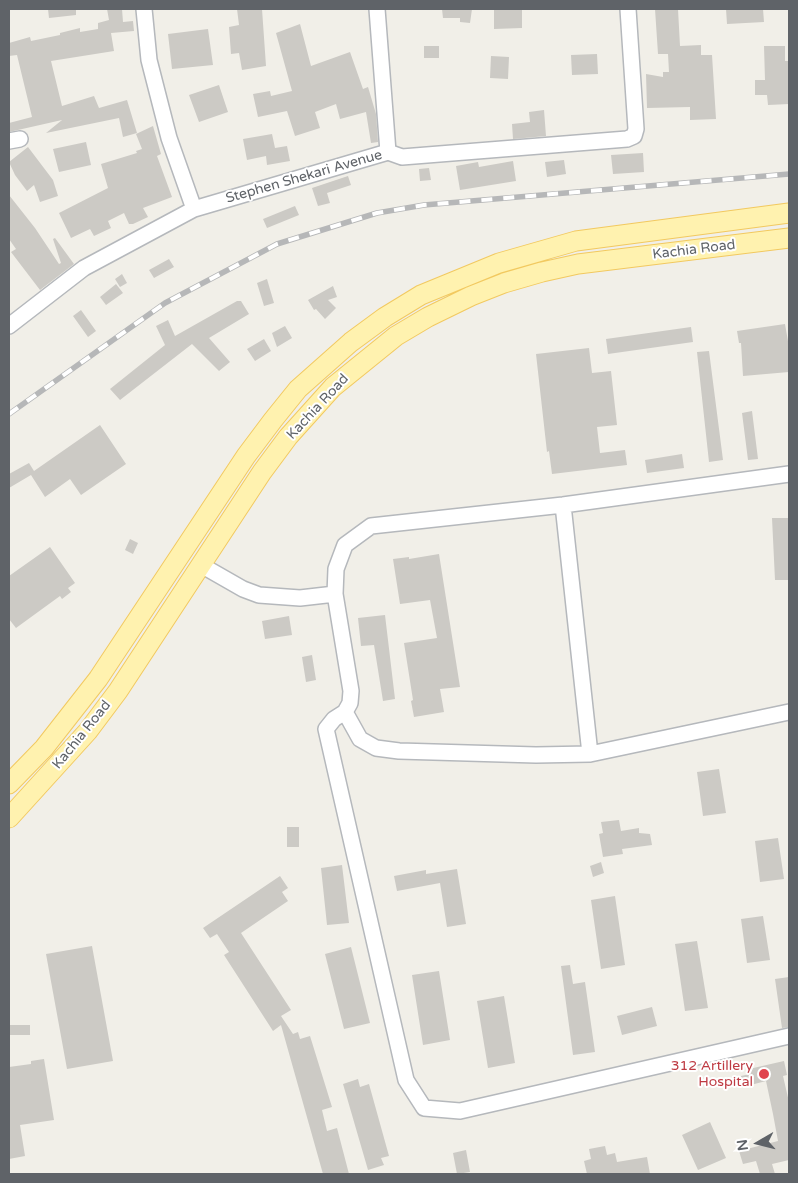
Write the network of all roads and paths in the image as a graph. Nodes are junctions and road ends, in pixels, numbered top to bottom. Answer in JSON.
{"nodes":[{"id":1,"x":144,"y":9,"type":"edge"},
{"id":2,"x":378,"y":9,"type":"edge"},
{"id":3,"x":628,"y":9,"type":"edge"},
{"id":4,"x":388,"y":152,"type":"junction"},
{"id":5,"x":194,"y":209,"type":"junction"},
{"id":6,"x":789,"y":212,"type":"edge"},
{"id":7,"x":789,"y":238,"type":"edge"},
{"id":8,"x":9,"y":326,"type":"edge"},
{"id":9,"x":789,"y":474,"type":"edge"},
{"id":10,"x":563,"y":505,"type":"junction"},
{"id":11,"x":201,"y":565,"type":"junction"},
{"id":12,"x":335,"y":594,"type":"junction"},
{"id":13,"x":345,"y":712,"type":"junction"},
{"id":14,"x":789,"y":712,"type":"edge"},
{"id":15,"x":590,"y":754,"type":"junction"},
{"id":16,"x":9,"y":784,"type":"edge"},
{"id":17,"x":9,"y":818,"type":"edge"},
{"id":18,"x":789,"y":1036,"type":"edge"}],
"edges":[{"from":1,"to":5,"type":"street"},
{"from":2,"to":4,"type":"street"},
{"from":3,"to":4,"type":"street","name":"Stephen Shekari Avenue"},
{"from":4,"to":5,"type":"street","name":"Stephen Shekari Avenue"},
{"from":5,"to":8,"type":"street","name":"Stephen Shekari Avenue"},
{"from":6,"to":16,"type":"main road","name":"Kachia Road"},
{"from":7,"to":11,"type":"main road","name":"Kachia Road"},
{"from":9,"to":10,"type":"street"},
{"from":10,"to":12,"type":"street"},
{"from":10,"to":15,"type":"street"},
{"from":11,"to":12,"type":"street"},
{"from":11,"to":17,"type":"main road","name":"Kachia Road"},
{"from":12,"to":13,"type":"street"},
{"from":13,"to":15,"type":"street"},
{"from":13,"to":18,"type":"street"},
{"from":14,"to":15,"type":"street"}]}
